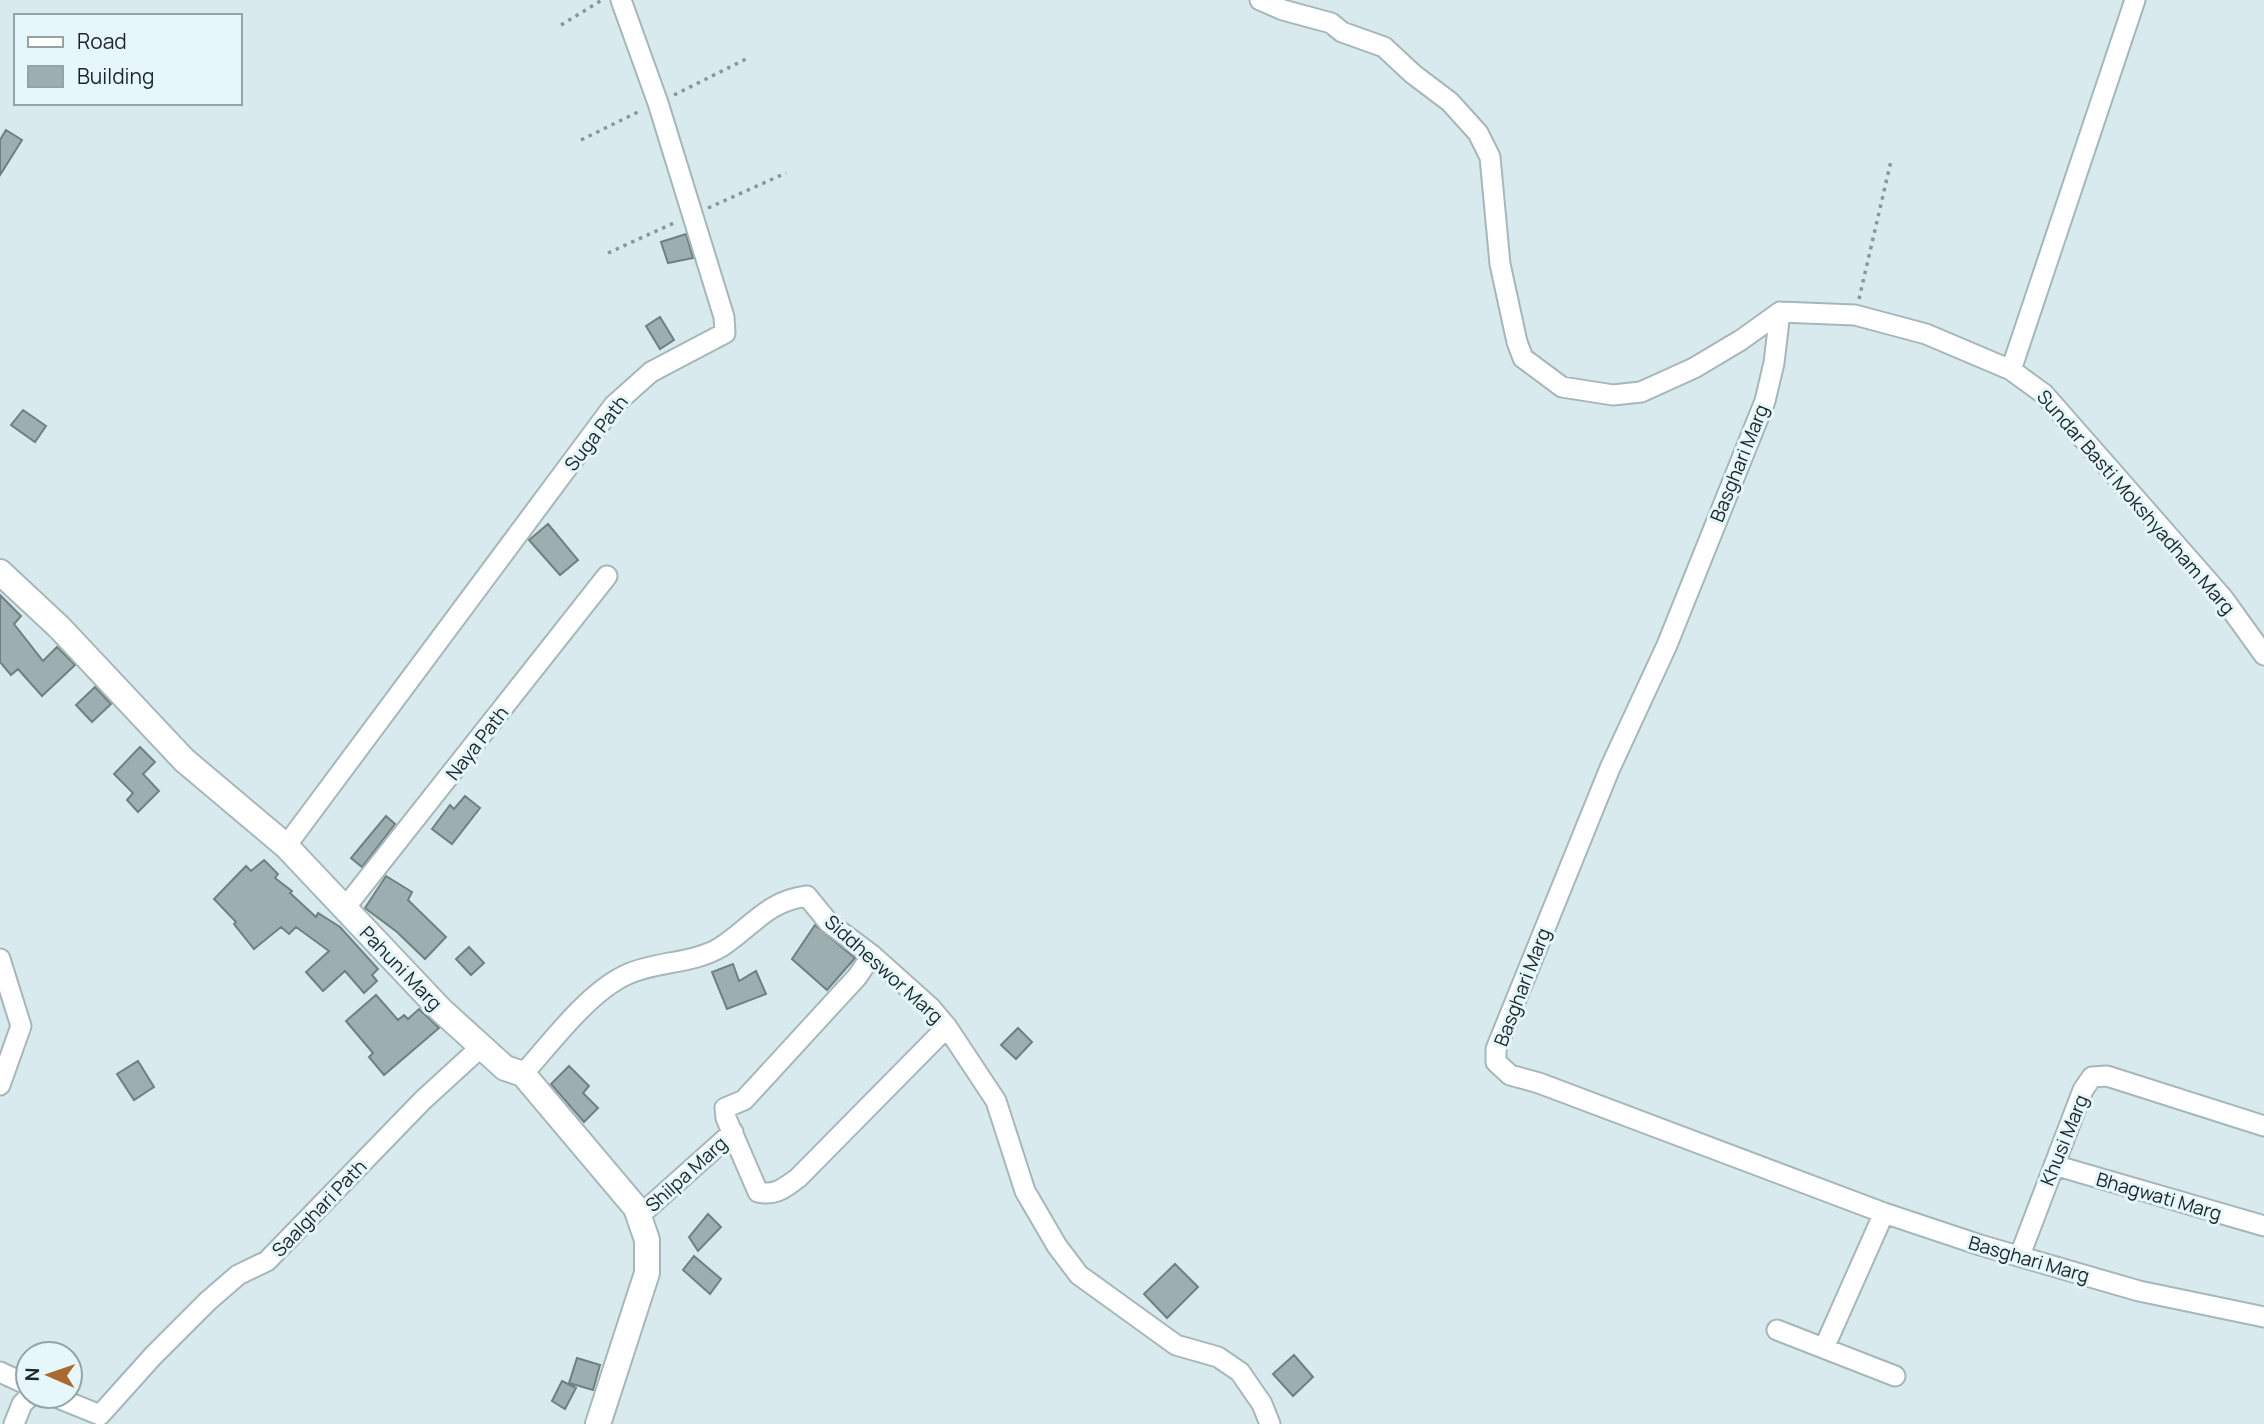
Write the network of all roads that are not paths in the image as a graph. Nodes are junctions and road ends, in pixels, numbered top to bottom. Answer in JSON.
{"nodes":[{"id":1,"x":621,"y":0,"type":"edge"},
{"id":2,"x":1260,"y":0,"type":"edge"},
{"id":3,"x":2135,"y":0,"type":"edge"},
{"id":4,"x":1780,"y":312,"type":"junction"},
{"id":5,"x":2011,"y":370,"type":"junction"},
{"id":6,"x":0,"y":572,"type":"edge"},
{"id":7,"x":607,"y":576,"type":"dead end"},
{"id":8,"x":2264,"y":655,"type":"edge"},
{"id":9,"x":286,"y":846,"type":"junction"},
{"id":10,"x":344,"y":909,"type":"junction"},
{"id":11,"x":873,"y":955,"type":"junction"},
{"id":12,"x":0,"y":959,"type":"edge"},
{"id":13,"x":947,"y":1027,"type":"junction"},
{"id":14,"x":481,"y":1047,"type":"junction"},
{"id":15,"x":523,"y":1074,"type":"junction"},
{"id":16,"x":0,"y":1085,"type":"edge"},
{"id":17,"x":2264,"y":1126,"type":"edge"},
{"id":18,"x":733,"y":1132,"type":"junction"},
{"id":19,"x":2054,"y":1165,"type":"junction"},
{"id":20,"x":1884,"y":1213,"type":"junction"},
{"id":21,"x":639,"y":1216,"type":"junction"},
{"id":22,"x":2264,"y":1226,"type":"edge"},
{"id":23,"x":2020,"y":1255,"type":"junction"},
{"id":24,"x":2264,"y":1317,"type":"edge"},
{"id":25,"x":1777,"y":1330,"type":"dead end"},
{"id":26,"x":1824,"y":1349,"type":"junction"},
{"id":27,"x":1895,"y":1376,"type":"dead end"},
{"id":28,"x":84,"y":1409,"type":"edge"},
{"id":29,"x":598,"y":1424,"type":"edge"},
{"id":30,"x":1270,"y":1424,"type":"edge"}],
"edges":[{"from":1,"to":9,"type":"street","name":"Suga Path"},
{"from":2,"to":4,"type":"street"},
{"from":3,"to":5,"type":"street"},
{"from":4,"to":5,"type":"street","name":"Sundar Basti Mokshyadham Marg"},
{"from":4,"to":20,"type":"street","name":"Basghari Marg"},
{"from":5,"to":8,"type":"street","name":"Sundar Basti Mokshyadham Marg"},
{"from":6,"to":9,"type":"street","name":"Pahuni Marg"},
{"from":7,"to":10,"type":"street","name":"Naya Path"},
{"from":9,"to":10,"type":"street","name":"Pahuni Marg"},
{"from":10,"to":14,"type":"street","name":"Pahuni Marg"},
{"from":11,"to":13,"type":"street","name":"Siddheswor Marg"},
{"from":11,"to":15,"type":"street","name":"Siddheswor Marg"},
{"from":11,"to":18,"type":"street"},
{"from":12,"to":16,"type":"street"},
{"from":13,"to":18,"type":"street"},
{"from":13,"to":30,"type":"street","name":"Siddheswor Marg"},
{"from":14,"to":15,"type":"street","name":"Pahuni Marg"},
{"from":14,"to":28,"type":"street","name":"Saalghari Path"},
{"from":15,"to":21,"type":"street","name":"Pahuni Marg"},
{"from":17,"to":19,"type":"street","name":"Khusi Marg"},
{"from":18,"to":21,"type":"street","name":"Shilpa Marg"},
{"from":19,"to":22,"type":"street","name":"Bhagwati Marg"},
{"from":19,"to":23,"type":"street","name":"Khusi Marg"},
{"from":20,"to":23,"type":"street","name":"Basghari Marg"},
{"from":20,"to":26,"type":"street"},
{"from":21,"to":29,"type":"street","name":"Pahuni Marg"},
{"from":23,"to":24,"type":"street","name":"Basghari Marg"},
{"from":25,"to":26,"type":"street"},
{"from":26,"to":27,"type":"street"}]}
